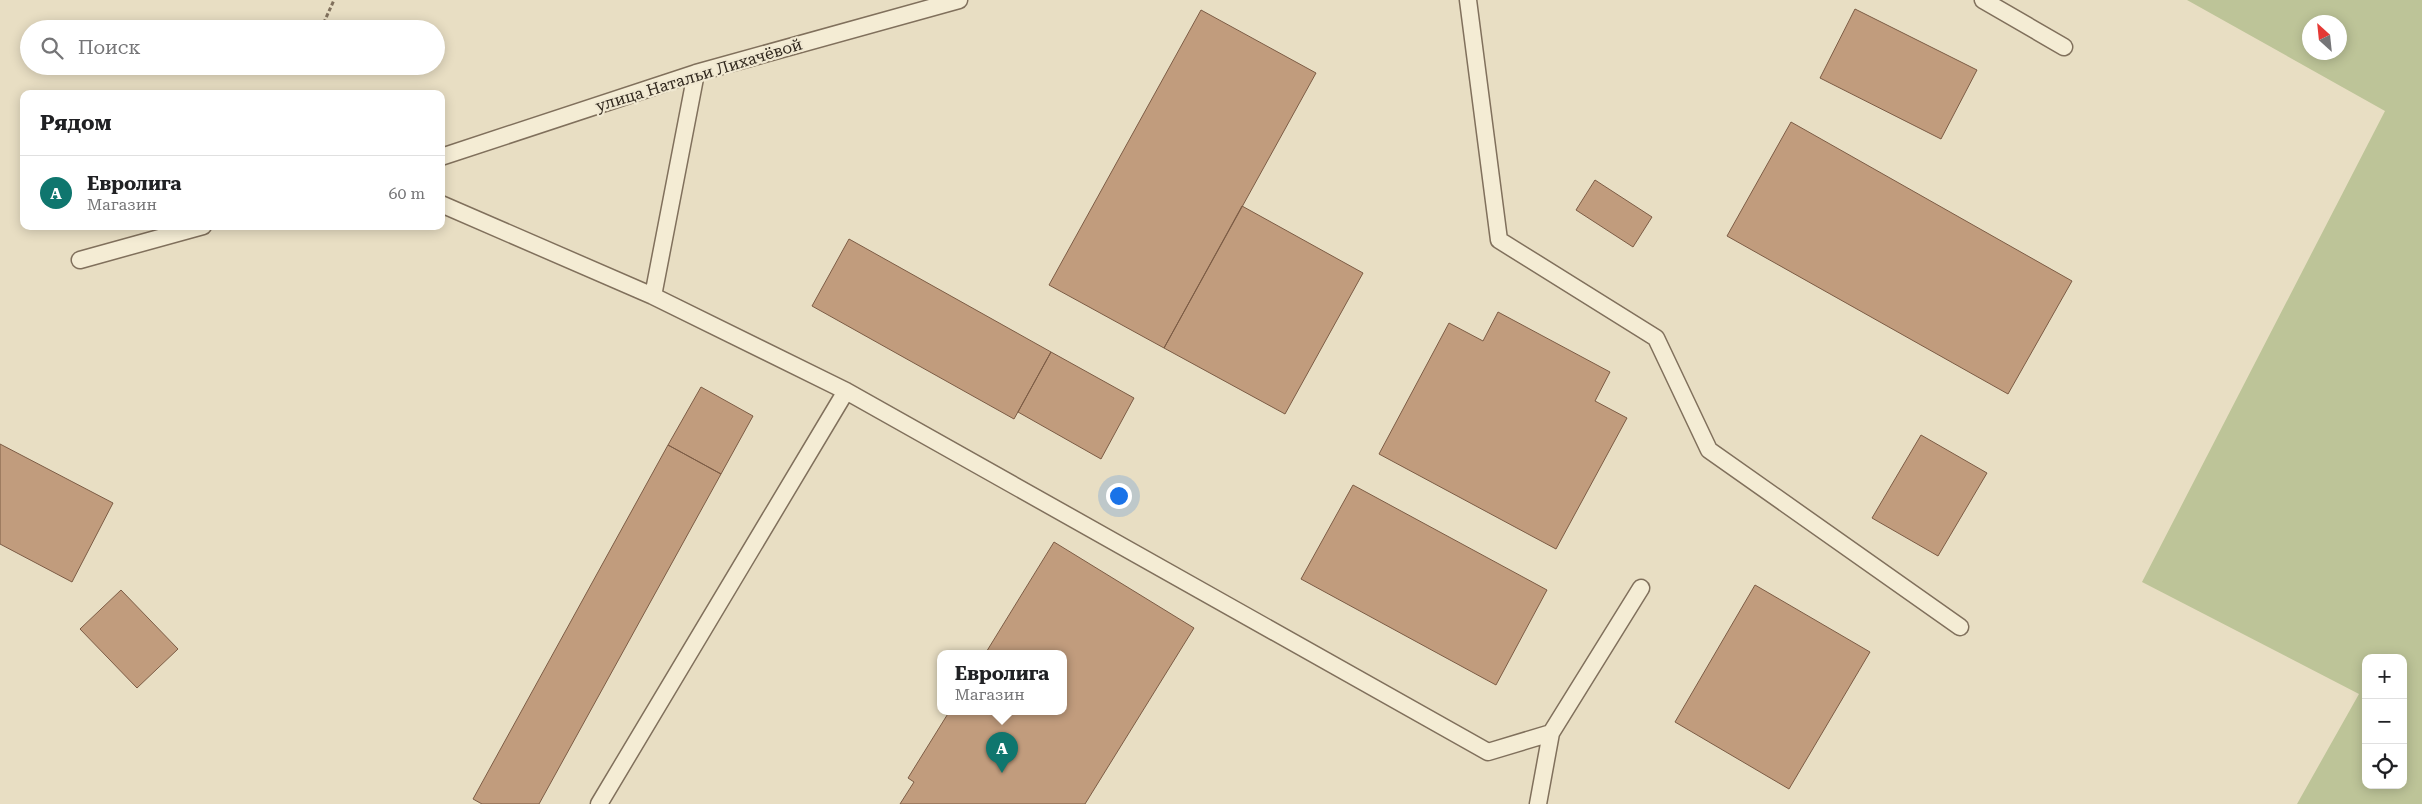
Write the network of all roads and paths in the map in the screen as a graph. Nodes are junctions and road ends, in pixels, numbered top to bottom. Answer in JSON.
{"nodes":[{"id":1,"x":334,"y":0,"type":"edge"},
{"id":2,"x":959,"y":0,"type":"edge"},
{"id":3,"x":1468,"y":0,"type":"edge"},
{"id":4,"x":1983,"y":0,"type":"edge"},
{"id":5,"x":325,"y":20,"type":"edge"},
{"id":6,"x":2064,"y":47,"type":"dead end"},
{"id":7,"x":696,"y":74,"type":"junction"},
{"id":8,"x":445,"y":156,"type":"edge"},
{"id":9,"x":445,"y":206,"type":"edge"},
{"id":10,"x":189,"y":230,"type":"edge"},
{"id":11,"x":80,"y":260,"type":"dead end"},
{"id":12,"x":653,"y":296,"type":"junction"},
{"id":13,"x":846,"y":391,"type":"junction"},
{"id":14,"x":1642,"y":588,"type":"dead end"},
{"id":15,"x":1960,"y":627,"type":"dead end"},
{"id":16,"x":1551,"y":733,"type":"junction"},
{"id":17,"x":599,"y":804,"type":"edge"},
{"id":18,"x":1538,"y":804,"type":"edge"}],
"edges":[{"from":1,"to":5,"type":"path"},
{"from":2,"to":7,"type":"lane","name":"улица Натальи Лихачёвой"},
{"from":3,"to":15,"type":"lane"},
{"from":4,"to":6,"type":"lane"},
{"from":7,"to":8,"type":"lane","name":"улица Натальи Лихачёвой"},
{"from":7,"to":12,"type":"lane"},
{"from":9,"to":12,"type":"lane"},
{"from":10,"to":11,"type":"lane"},
{"from":12,"to":13,"type":"lane"},
{"from":13,"to":16,"type":"lane"},
{"from":13,"to":17,"type":"lane"},
{"from":14,"to":16,"type":"lane"},
{"from":16,"to":18,"type":"lane"}]}
